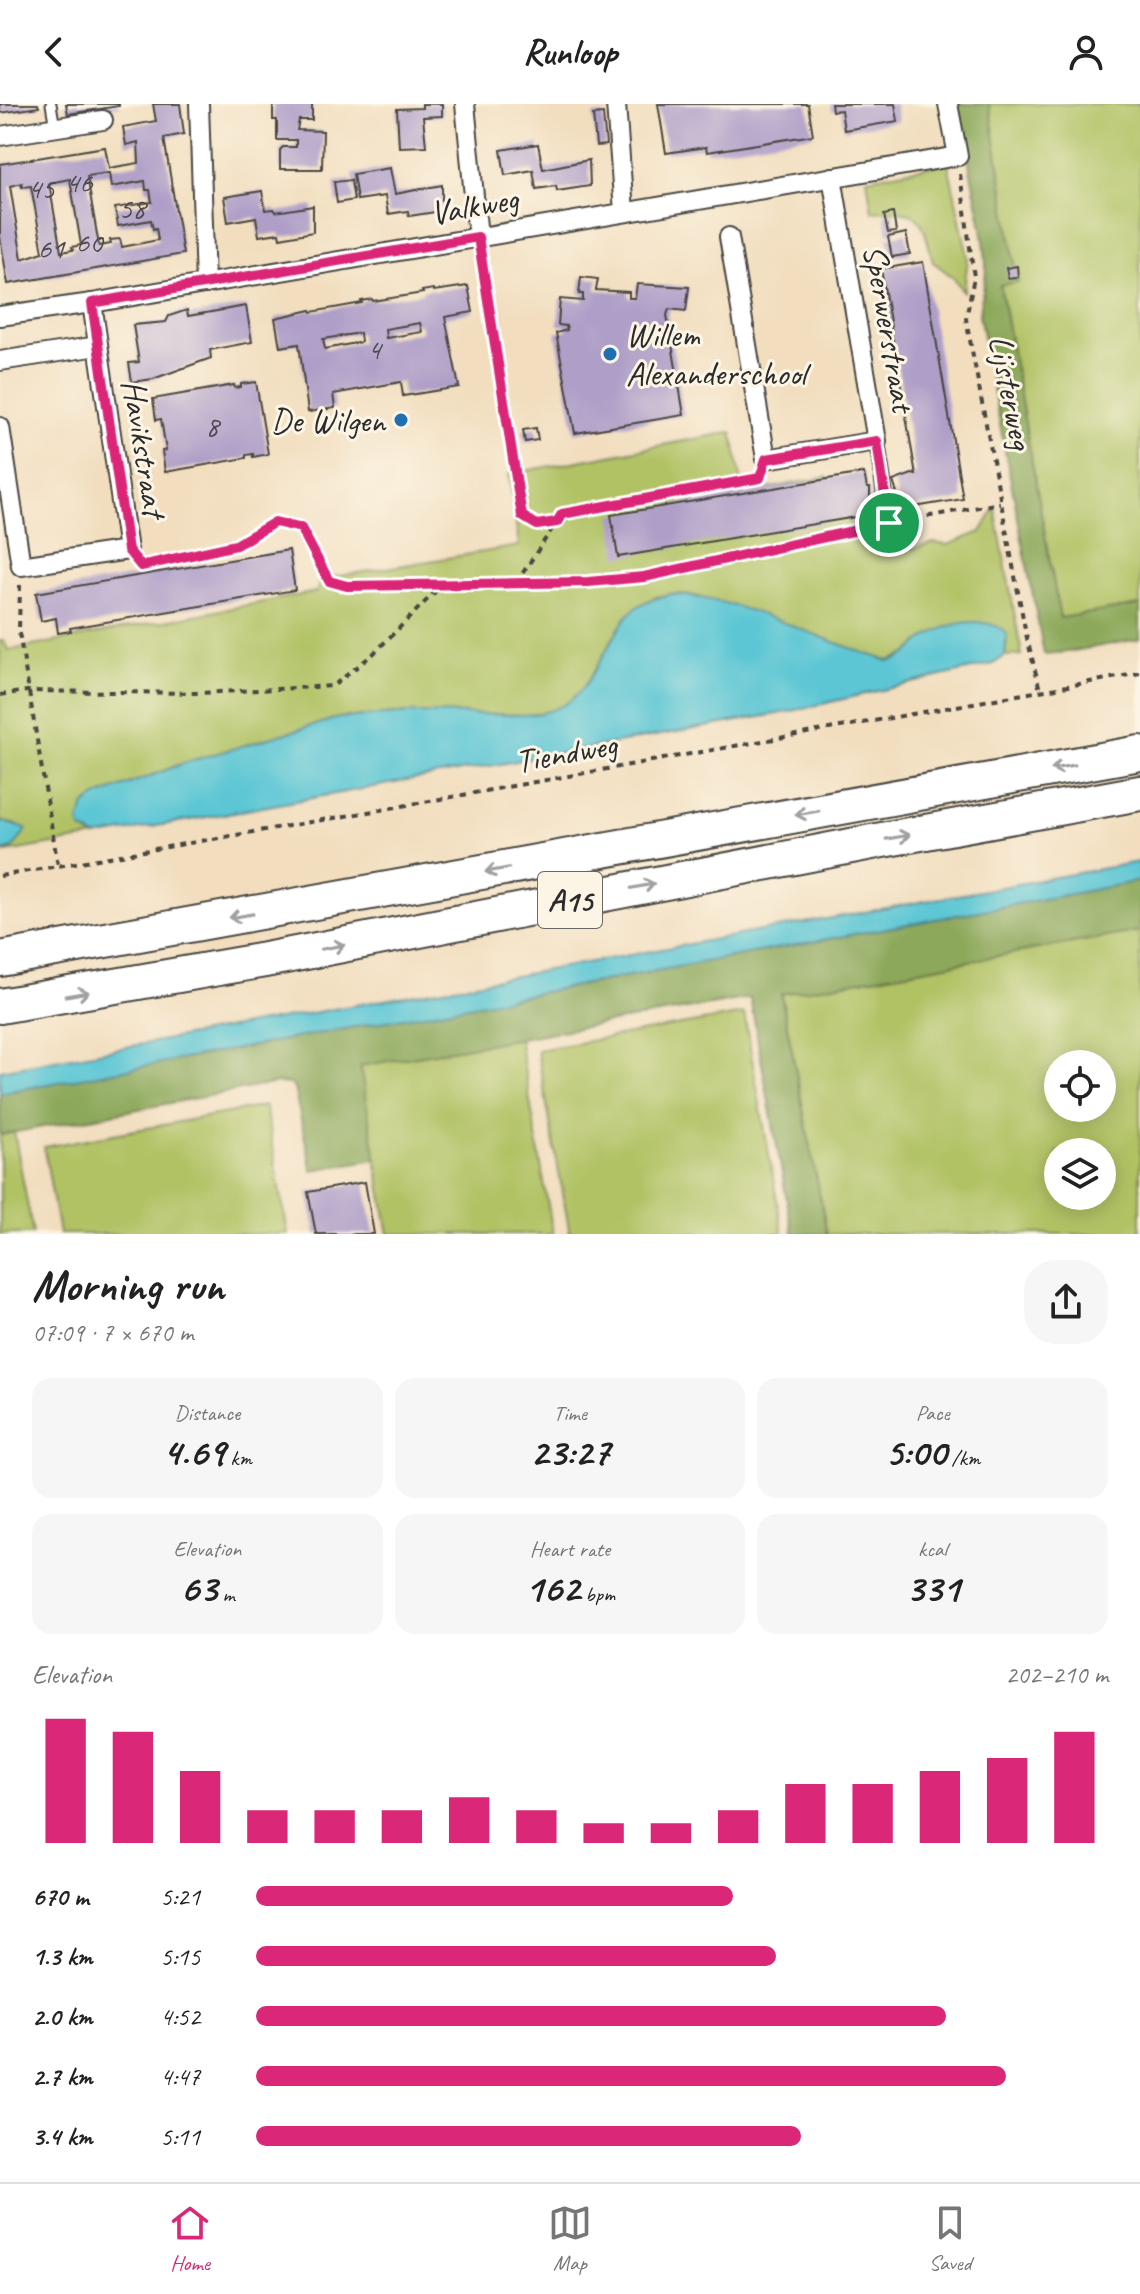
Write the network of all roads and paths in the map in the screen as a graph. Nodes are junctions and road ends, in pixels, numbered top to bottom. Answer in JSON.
{"nodes":[{"id":1,"x":51,"y":104,"type":"edge"},
{"id":2,"x":199,"y":104,"type":"edge"},
{"id":3,"x":465,"y":104,"type":"edge"},
{"id":4,"x":616,"y":104,"type":"edge"},
{"id":5,"x":948,"y":104,"type":"edge"},
{"id":6,"x":103,"y":120,"type":"dead end"},
{"id":7,"x":55,"y":128,"type":"junction"},
{"id":8,"x":0,"y":136,"type":"edge"},
{"id":9,"x":958,"y":156,"type":"junction"},
{"id":10,"x":832,"y":177,"type":"junction"},
{"id":11,"x":624,"y":212,"type":"junction"},
{"id":12,"x":478,"y":237,"type":"junction"},
{"id":13,"x":729,"y":237,"type":"dead end"},
{"id":14,"x":205,"y":284,"type":"junction"},
{"id":15,"x":92,"y":303,"type":"junction"},
{"id":16,"x":0,"y":316,"type":"edge"},
{"id":17,"x":98,"y":346,"type":"junction"},
{"id":18,"x":0,"y":361,"type":"edge"},
{"id":19,"x":0,"y":427,"type":"edge"},
{"id":20,"x":877,"y":441,"type":"junction"},
{"id":21,"x":766,"y":459,"type":"junction"},
{"id":22,"x":1000,"y":503,"type":"junction"},
{"id":23,"x":557,"y":522,"type":"junction"},
{"id":24,"x":889,"y":523,"type":"junction"},
{"id":25,"x":128,"y":550,"type":"junction"},
{"id":26,"x":21,"y":566,"type":"junction"},
{"id":27,"x":516,"y":583,"type":"junction"},
{"id":28,"x":442,"y":585,"type":"junction"},
{"id":29,"x":1140,"y":673,"type":"edge"},
{"id":30,"x":1040,"y":690,"type":"junction"},
{"id":31,"x":27,"y":691,"type":"junction"},
{"id":32,"x":0,"y":695,"type":"edge"},
{"id":33,"x":1140,"y":753,"type":"edge"},
{"id":34,"x":1140,"y":793,"type":"edge"},
{"id":35,"x":58,"y":866,"type":"junction"},
{"id":36,"x":0,"y":876,"type":"edge"},
{"id":37,"x":0,"y":959,"type":"edge"},
{"id":38,"x":0,"y":1006,"type":"edge"}],
"edges":[{"from":1,"to":7,"type":"lane"},
{"from":2,"to":14,"type":"street"},
{"from":3,"to":12,"type":"street"},
{"from":4,"to":11,"type":"street"},
{"from":5,"to":9,"type":"street"},
{"from":6,"to":7,"type":"street"},
{"from":7,"to":8,"type":"street"},
{"from":9,"to":10,"type":"street","name":"Valkweg"},
{"from":9,"to":22,"type":"path","name":"Lijsterweg"},
{"from":10,"to":11,"type":"street","name":"Valkweg"},
{"from":10,"to":20,"type":"street","name":"Sperwerstraat"},
{"from":11,"to":12,"type":"street","name":"Valkweg"},
{"from":12,"to":14,"type":"street","name":"Valkweg"},
{"from":12,"to":23,"type":"path"},
{"from":13,"to":21,"type":"street"},
{"from":14,"to":15,"type":"street","name":"Valkweg"},
{"from":15,"to":16,"type":"street","name":"Valkweg"},
{"from":15,"to":17,"type":"street","name":"Havikstraat"},
{"from":17,"to":18,"type":"street","name":"Havikstraat"},
{"from":17,"to":25,"type":"street","name":"Havikstraat"},
{"from":19,"to":26,"type":"street"},
{"from":20,"to":21,"type":"street","name":"Sperwerstraat"},
{"from":20,"to":24,"type":"street"},
{"from":21,"to":23,"type":"path"},
{"from":22,"to":24,"type":"path"},
{"from":22,"to":30,"type":"path","name":"Lijsterweg"},
{"from":23,"to":27,"type":"path"},
{"from":24,"to":27,"type":"path"},
{"from":25,"to":26,"type":"street","name":"Havikstraat"},
{"from":25,"to":28,"type":"path"},
{"from":26,"to":31,"type":"path"},
{"from":27,"to":28,"type":"path"},
{"from":28,"to":31,"type":"path"},
{"from":29,"to":30,"type":"path","name":"Tiendweg"},
{"from":30,"to":35,"type":"path","name":"Tiendweg"},
{"from":31,"to":32,"type":"path"},
{"from":31,"to":35,"type":"path"},
{"from":33,"to":37,"type":"highway","number":"A15","one_way":true},
{"from":38,"to":34,"type":"highway","number":"A15","one_way":true},
{"from":35,"to":36,"type":"path","name":"Tiendweg"}]}
